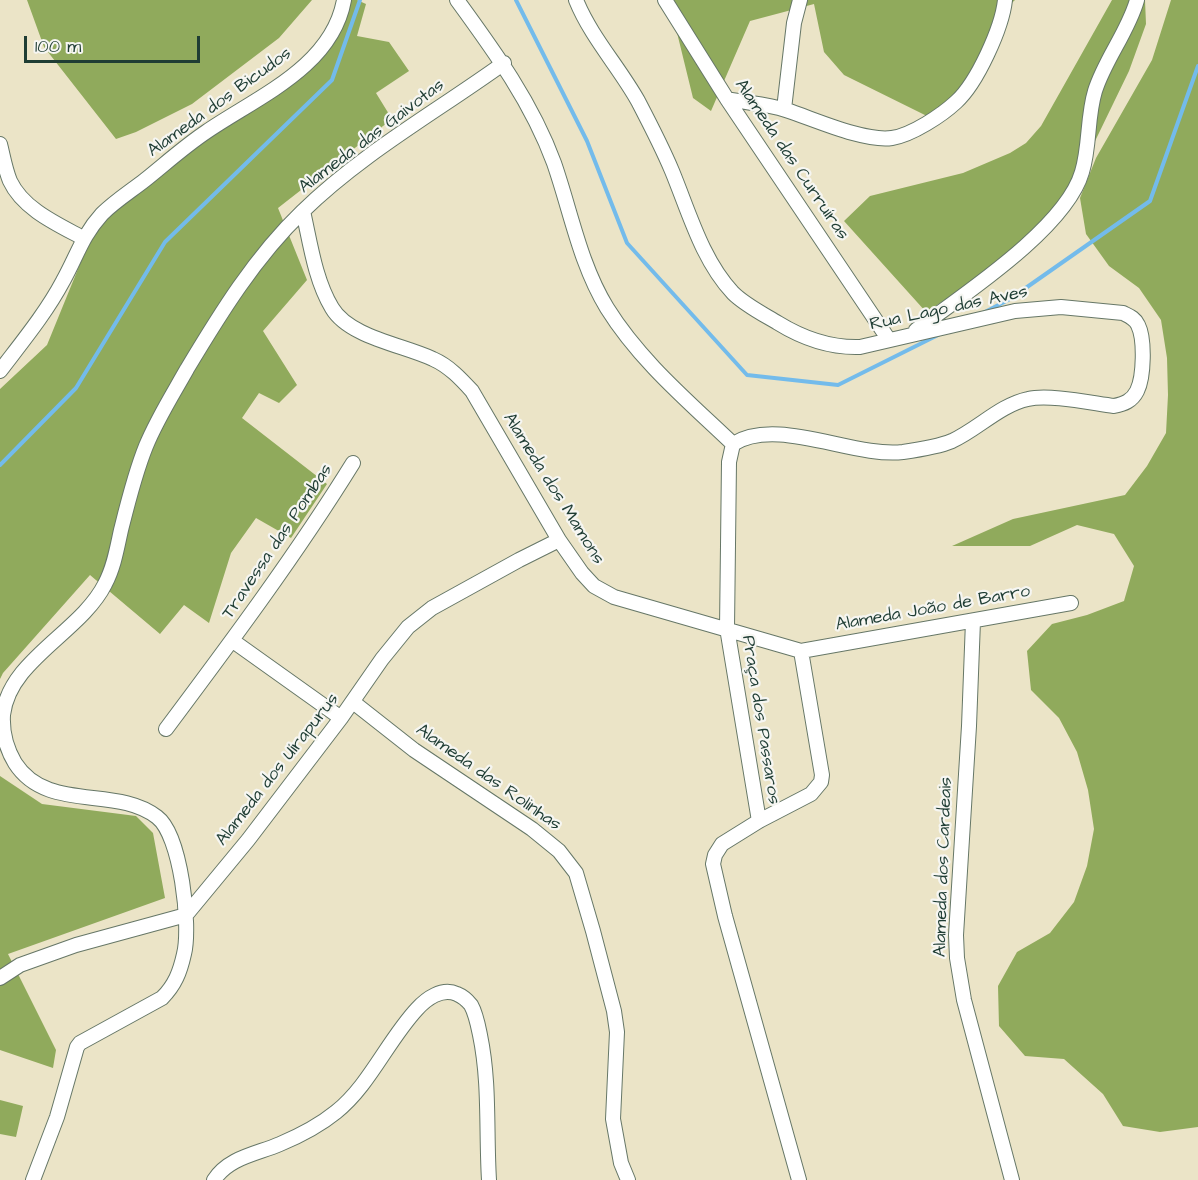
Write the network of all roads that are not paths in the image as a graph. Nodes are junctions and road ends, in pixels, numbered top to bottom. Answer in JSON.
{"nodes":[{"id":1,"x":344,"y":0,"type":"edge"},
{"id":2,"x":457,"y":0,"type":"edge"},
{"id":3,"x":576,"y":0,"type":"edge"},
{"id":4,"x":665,"y":0,"type":"edge"},
{"id":5,"x":800,"y":0,"type":"edge"},
{"id":6,"x":1005,"y":0,"type":"edge"},
{"id":7,"x":1137,"y":0,"type":"edge"},
{"id":8,"x":504,"y":63,"type":"junction"},
{"id":9,"x":727,"y":99,"type":"junction"},
{"id":10,"x":784,"y":109,"type":"junction"},
{"id":11,"x":0,"y":144,"type":"edge"},
{"id":12,"x":303,"y":211,"type":"junction"},
{"id":13,"x":83,"y":237,"type":"junction"},
{"id":14,"x":909,"y":334,"type":"junction"},
{"id":15,"x":889,"y":340,"type":"junction"},
{"id":16,"x":0,"y":371,"type":"edge"},
{"id":17,"x":733,"y":444,"type":"junction"},
{"id":18,"x":353,"y":463,"type":"dead end"},
{"id":19,"x":559,"y":540,"type":"junction"},
{"id":20,"x":1071,"y":603,"type":"dead end"},
{"id":21,"x":973,"y":621,"type":"junction"},
{"id":22,"x":727,"y":628,"type":"junction"},
{"id":23,"x":233,"y":641,"type":"junction"},
{"id":24,"x":801,"y":651,"type":"junction"},
{"id":25,"x":353,"y":702,"type":"junction"},
{"id":26,"x":341,"y":718,"type":"junction"},
{"id":27,"x":166,"y":729,"type":"dead end"},
{"id":28,"x":759,"y":821,"type":"junction"},
{"id":29,"x":186,"y":915,"type":"junction"},
{"id":30,"x":0,"y":978,"type":"edge"},
{"id":31,"x":33,"y":1180,"type":"edge"},
{"id":32,"x":214,"y":1180,"type":"edge"},
{"id":33,"x":489,"y":1180,"type":"edge"},
{"id":34,"x":627,"y":1180,"type":"edge"},
{"id":35,"x":799,"y":1180,"type":"edge"},
{"id":36,"x":1012,"y":1180,"type":"edge"}],
"edges":[{"from":1,"to":13,"type":"street","name":"Alameda dos Bicudos"},
{"from":2,"to":8,"type":"street"},
{"from":3,"to":15,"type":"street","name":"Rua Lago das Aves"},
{"from":4,"to":9,"type":"street","name":"Alameda das Curruíras"},
{"from":5,"to":10,"type":"street"},
{"from":6,"to":10,"type":"street"},
{"from":7,"to":14,"type":"street"},
{"from":8,"to":12,"type":"street","name":"Alameda das Gaivotas"},
{"from":8,"to":17,"type":"street"},
{"from":9,"to":10,"type":"street"},
{"from":9,"to":15,"type":"street","name":"Alameda das Curruíras"},
{"from":11,"to":13,"type":"street"},
{"from":12,"to":19,"type":"street","name":"Alameda dos Mamons"},
{"from":12,"to":29,"type":"street","name":"Alameda das Gaivotas"},
{"from":13,"to":16,"type":"street","name":"Alameda dos Bicudos"},
{"from":14,"to":15,"type":"street","name":"Rua Lago das Aves"},
{"from":14,"to":17,"type":"street","name":"Rua Lago das Aves"},
{"from":17,"to":22,"type":"street"},
{"from":18,"to":23,"type":"street","name":"Travessa das Pombas"},
{"from":19,"to":22,"type":"street","name":"Alameda dos Mamons"},
{"from":19,"to":25,"type":"street","name":"Alameda dos Uírapurus"},
{"from":20,"to":21,"type":"street","name":"Alameda João de Barro"},
{"from":21,"to":24,"type":"street","name":"Alameda João de Barro"},
{"from":21,"to":36,"type":"street","name":"Alameda dos Cardeais"},
{"from":22,"to":24,"type":"street","name":"Praça dos Passaros"},
{"from":22,"to":28,"type":"street","name":"Praça dos Passaros"},
{"from":23,"to":26,"type":"street","name":"Travessa das Pombas"},
{"from":23,"to":27,"type":"street","name":"Travessa das Pombas"},
{"from":24,"to":28,"type":"street","name":"Praça dos Passaros"},
{"from":25,"to":26,"type":"street","name":"Alameda dos Uírapurus"},
{"from":25,"to":34,"type":"street","name":"Alameda das Rolinhas"},
{"from":26,"to":29,"type":"street","name":"Alameda dos Uírapurus"},
{"from":28,"to":35,"type":"street"},
{"from":29,"to":30,"type":"street"},
{"from":29,"to":31,"type":"street","name":"Alameda das Gaivotas"},
{"from":32,"to":33,"type":"street"}]}
